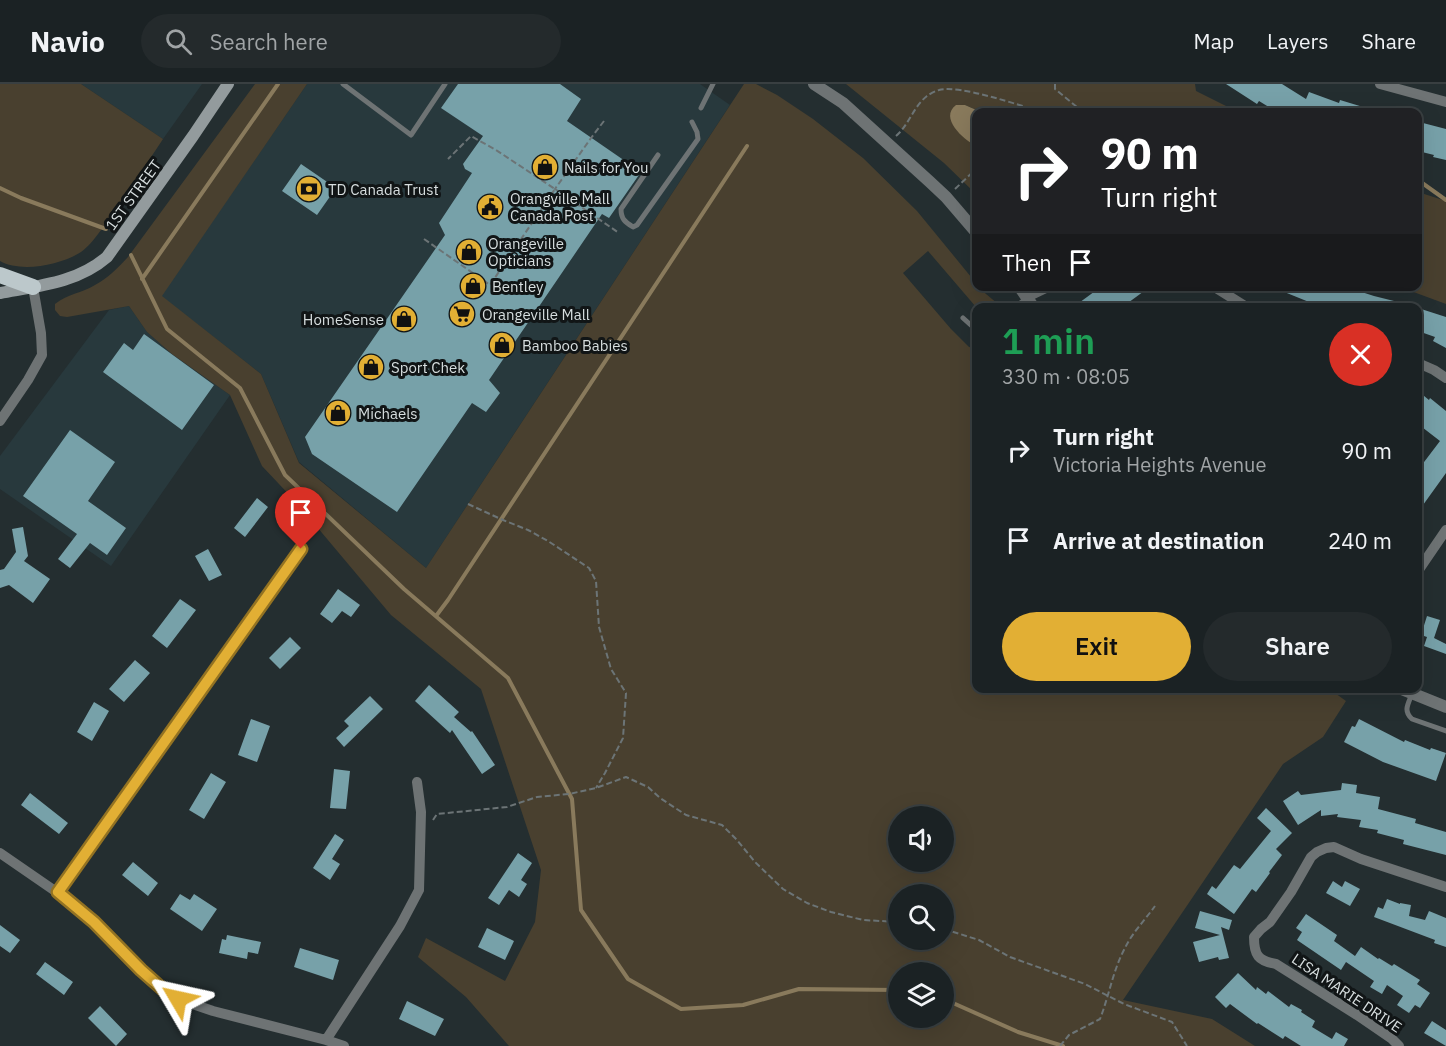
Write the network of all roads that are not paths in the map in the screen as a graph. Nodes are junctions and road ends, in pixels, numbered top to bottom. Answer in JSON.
{"nodes":[{"id":1,"x":228,"y":84,"type":"edge"},
{"id":2,"x":343,"y":84,"type":"edge"},
{"id":3,"x":445,"y":84,"type":"edge"},
{"id":4,"x":713,"y":84,"type":"edge"},
{"id":5,"x":814,"y":84,"type":"edge"},
{"id":6,"x":1380,"y":84,"type":"edge"},
{"id":7,"x":1446,"y":102,"type":"edge"},
{"id":8,"x":700,"y":108,"type":"dead end"},
{"id":9,"x":692,"y":122,"type":"dead end"},
{"id":10,"x":658,"y":155,"type":"dead end"},
{"id":11,"x":972,"y":227,"type":"edge"},
{"id":12,"x":0,"y":275,"type":"edge"},
{"id":13,"x":33,"y":287,"type":"junction"},
{"id":14,"x":1044,"y":291,"type":"edge"},
{"id":15,"x":1221,"y":291,"type":"edge"},
{"id":16,"x":0,"y":293,"type":"edge"},
{"id":17,"x":1031,"y":302,"type":"edge"},
{"id":18,"x":1241,"y":303,"type":"edge"},
{"id":19,"x":963,"y":318,"type":"dead end"},
{"id":20,"x":972,"y":326,"type":"edge"},
{"id":21,"x":1422,"y":365,"type":"edge"},
{"id":22,"x":1446,"y":378,"type":"edge"},
{"id":23,"x":0,"y":421,"type":"edge"},
{"id":24,"x":1446,"y":530,"type":"edge"},
{"id":25,"x":301,"y":549,"type":"dead end"},
{"id":26,"x":1422,"y":565,"type":"edge"},
{"id":27,"x":1412,"y":694,"type":"joint"},
{"id":28,"x":1446,"y":707,"type":"edge"},
{"id":29,"x":1446,"y":730,"type":"edge"},
{"id":30,"x":417,"y":782,"type":"dead end"},
{"id":31,"x":0,"y":853,"type":"edge"},
{"id":32,"x":1446,"y":887,"type":"edge"},
{"id":33,"x":58,"y":892,"type":"junction"},
{"id":34,"x":326,"y":1040,"type":"junction"},
{"id":35,"x":344,"y":1046,"type":"edge"},
{"id":36,"x":1399,"y":1046,"type":"edge"}],
"edges":[{"from":1,"to":13,"type":"main road","name":"1ST STREET"},
{"from":2,"to":3,"type":"lane"},
{"from":4,"to":8,"type":"lane"},
{"from":5,"to":11,"type":"street"},
{"from":6,"to":7,"type":"street"},
{"from":9,"to":10,"type":"lane"},
{"from":12,"to":13,"type":"highway"},
{"from":13,"to":16,"type":"main road","name":"1ST STREET"},
{"from":13,"to":23,"type":"street"},
{"from":14,"to":17,"type":"street"},
{"from":15,"to":18,"type":"street"},
{"from":19,"to":20,"type":"lane"},
{"from":21,"to":22,"type":"street"},
{"from":24,"to":26,"type":"street"},
{"from":25,"to":33,"type":"street"},
{"from":27,"to":28,"type":"street"},
{"from":27,"to":29,"type":"lane"},
{"from":30,"to":34,"type":"street"},
{"from":31,"to":33,"type":"street"},
{"from":32,"to":36,"type":"street","name":"LISA MARIE DRIVE"},
{"from":33,"to":34,"type":"street"},
{"from":34,"to":35,"type":"street"}]}
